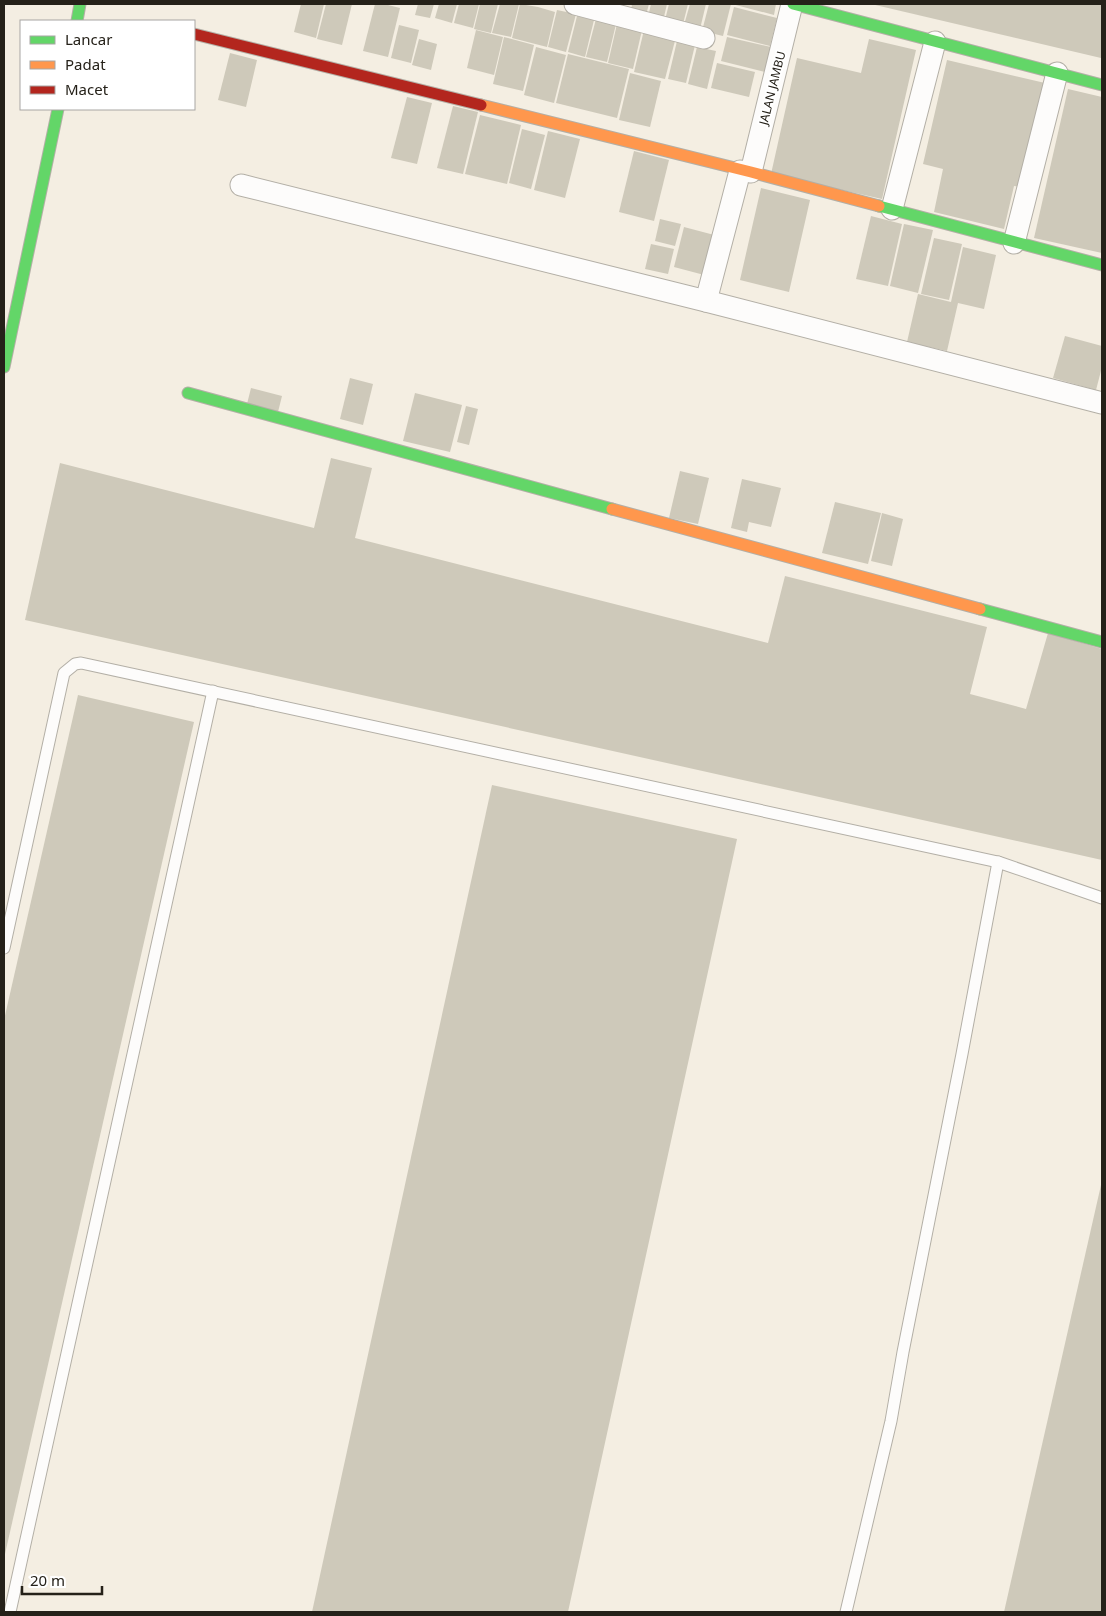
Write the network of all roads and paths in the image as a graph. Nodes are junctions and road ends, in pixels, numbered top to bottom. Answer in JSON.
{"nodes":[{"id":1,"x":80,"y":4,"type":"edge"},
{"id":2,"x":575,"y":4,"type":"edge"},
{"id":3,"x":793,"y":4,"type":"edge"},
{"id":4,"x":76,"y":20,"type":"edge"},
{"id":5,"x":195,"y":34,"type":"edge"},
{"id":6,"x":704,"y":38,"type":"dead end"},
{"id":7,"x":935,"y":42,"type":"junction"},
{"id":8,"x":1057,"y":73,"type":"junction"},
{"id":9,"x":1102,"y":85,"type":"edge"},
{"id":10,"x":58,"y":110,"type":"edge"},
{"id":11,"x":746,"y":172,"type":"junction"},
{"id":12,"x":241,"y":185,"type":"dead end"},
{"id":13,"x":892,"y":209,"type":"junction"},
{"id":14,"x":1014,"y":243,"type":"junction"},
{"id":15,"x":1102,"y":265,"type":"edge"},
{"id":16,"x":706,"y":301,"type":"junction"},
{"id":17,"x":4,"y":367,"type":"edge"},
{"id":18,"x":188,"y":392,"type":"dead end"},
{"id":19,"x":1102,"y":402,"type":"edge"},
{"id":20,"x":1102,"y":642,"type":"edge"},
{"id":21,"x":213,"y":691,"type":"junction"},
{"id":22,"x":998,"y":862,"type":"junction"},
{"id":23,"x":1102,"y":898,"type":"edge"},
{"id":24,"x":4,"y":948,"type":"edge"},
{"id":25,"x":10,"y":1612,"type":"edge"},
{"id":26,"x":846,"y":1612,"type":"edge"}],
"edges":[{"from":1,"to":4,"type":"street"},
{"from":2,"to":6,"type":"street"},
{"from":3,"to":7,"type":"street"},
{"from":3,"to":11,"type":"street","name":"JALAN JAMBU"},
{"from":5,"to":11,"type":"street"},
{"from":7,"to":8,"type":"street"},
{"from":7,"to":13,"type":"street"},
{"from":8,"to":9,"type":"street"},
{"from":8,"to":14,"type":"street"},
{"from":10,"to":17,"type":"street"},
{"from":11,"to":13,"type":"street"},
{"from":11,"to":16,"type":"street","name":"JALAN JAMBU"},
{"from":12,"to":16,"type":"street"},
{"from":13,"to":14,"type":"street"},
{"from":14,"to":15,"type":"street"},
{"from":16,"to":19,"type":"street"},
{"from":18,"to":20,"type":"street"},
{"from":21,"to":22,"type":"lane"},
{"from":21,"to":24,"type":"lane"},
{"from":21,"to":25,"type":"lane"},
{"from":22,"to":23,"type":"lane"},
{"from":22,"to":26,"type":"lane"}]}
